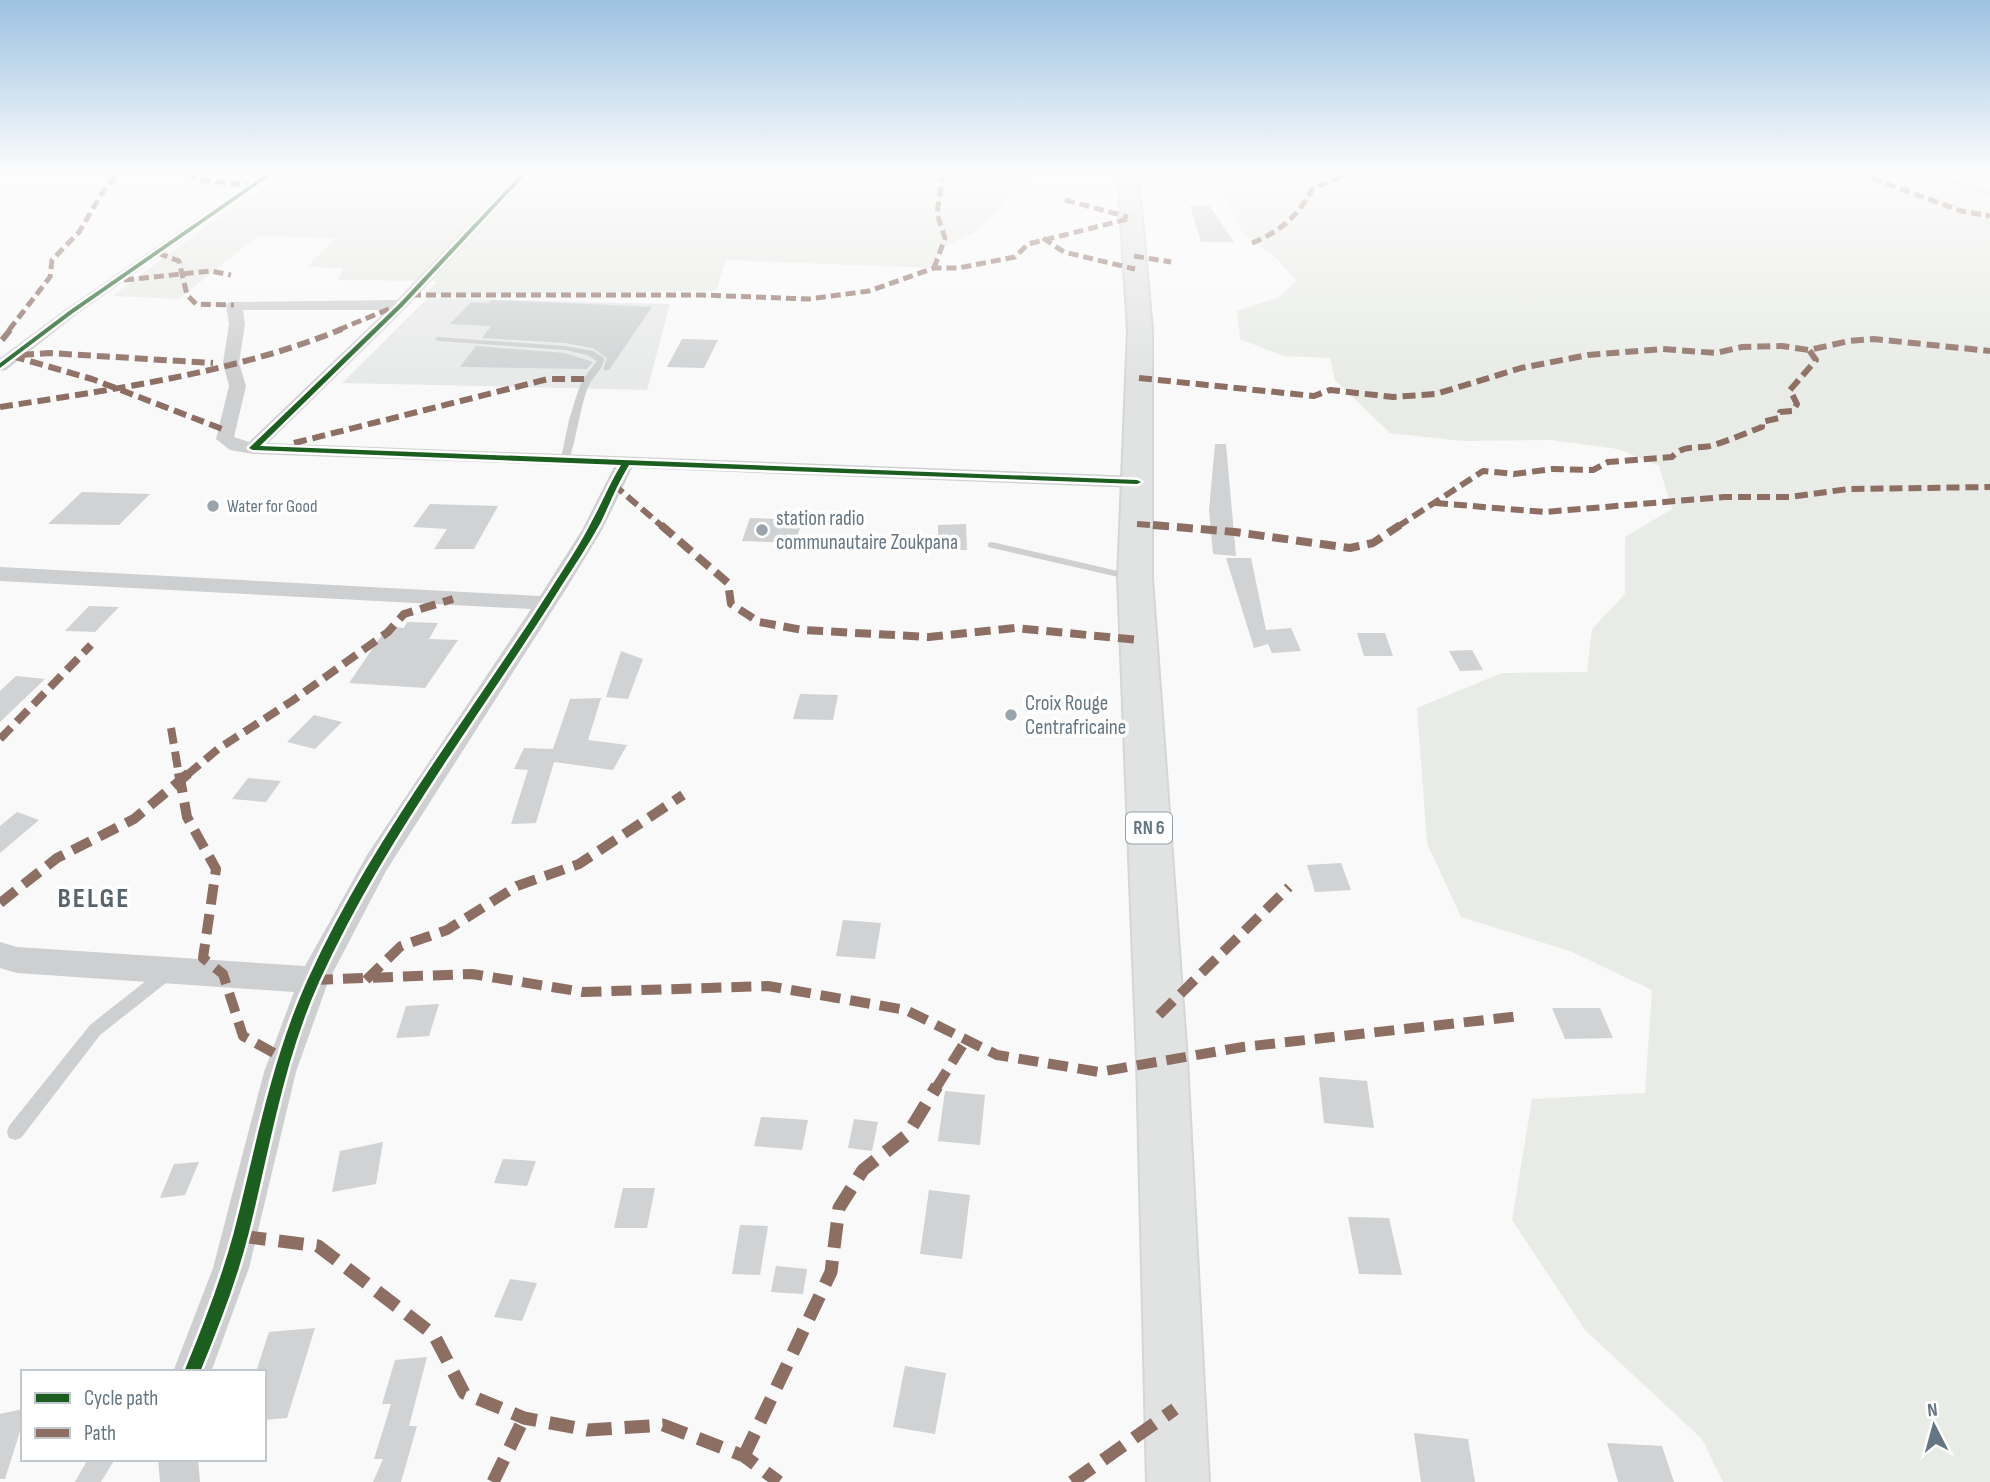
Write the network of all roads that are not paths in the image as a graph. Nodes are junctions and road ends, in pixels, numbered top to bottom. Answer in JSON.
{"nodes":[{"id":1,"x":174,"y":242,"type":"edge"},
{"id":2,"x":460,"y":242,"type":"edge"},
{"id":3,"x":1133,"y":242,"type":"edge"},
{"id":4,"x":401,"y":305,"type":"junction"},
{"id":5,"x":0,"y":339,"type":"edge"},
{"id":6,"x":439,"y":339,"type":"dead end"},
{"id":7,"x":6,"y":361,"type":"edge"},
{"id":8,"x":253,"y":448,"type":"junction"},
{"id":9,"x":566,"y":458,"type":"junction"},
{"id":10,"x":625,"y":464,"type":"junction"},
{"id":11,"x":1137,"y":482,"type":"junction"},
{"id":12,"x":992,"y":545,"type":"dead end"},
{"id":13,"x":0,"y":574,"type":"edge"},
{"id":14,"x":1135,"y":578,"type":"junction"},
{"id":15,"x":543,"y":603,"type":"junction"},
{"id":16,"x":0,"y":955,"type":"edge"},
{"id":17,"x":170,"y":970,"type":"junction"},
{"id":18,"x":313,"y":980,"type":"junction"},
{"id":19,"x":15,"y":1132,"type":"dead end"},
{"id":20,"x":193,"y":1370,"type":"edge"},
{"id":21,"x":178,"y":1461,"type":"edge"},
{"id":22,"x":180,"y":1482,"type":"edge"},
{"id":23,"x":1178,"y":1482,"type":"edge"}],
"edges":[{"from":1,"to":7,"type":"street"},
{"from":2,"to":4,"type":"street"},
{"from":3,"to":11,"type":"main road","number":"RN 6"},
{"from":4,"to":8,"type":"street"},
{"from":4,"to":8,"type":"street"},
{"from":5,"to":7,"type":"street"},
{"from":6,"to":9,"type":"lane"},
{"from":8,"to":9,"type":"street"},
{"from":9,"to":10,"type":"street"},
{"from":10,"to":11,"type":"street"},
{"from":10,"to":15,"type":"street"},
{"from":11,"to":14,"type":"main road","number":"RN 6"},
{"from":12,"to":14,"type":"lane"},
{"from":13,"to":15,"type":"street"},
{"from":14,"to":23,"type":"main road","number":"RN 6"},
{"from":15,"to":18,"type":"street"},
{"from":16,"to":17,"type":"street"},
{"from":17,"to":18,"type":"street"},
{"from":17,"to":19,"type":"lane"},
{"from":18,"to":20,"type":"street"},
{"from":21,"to":22,"type":"street"}]}
